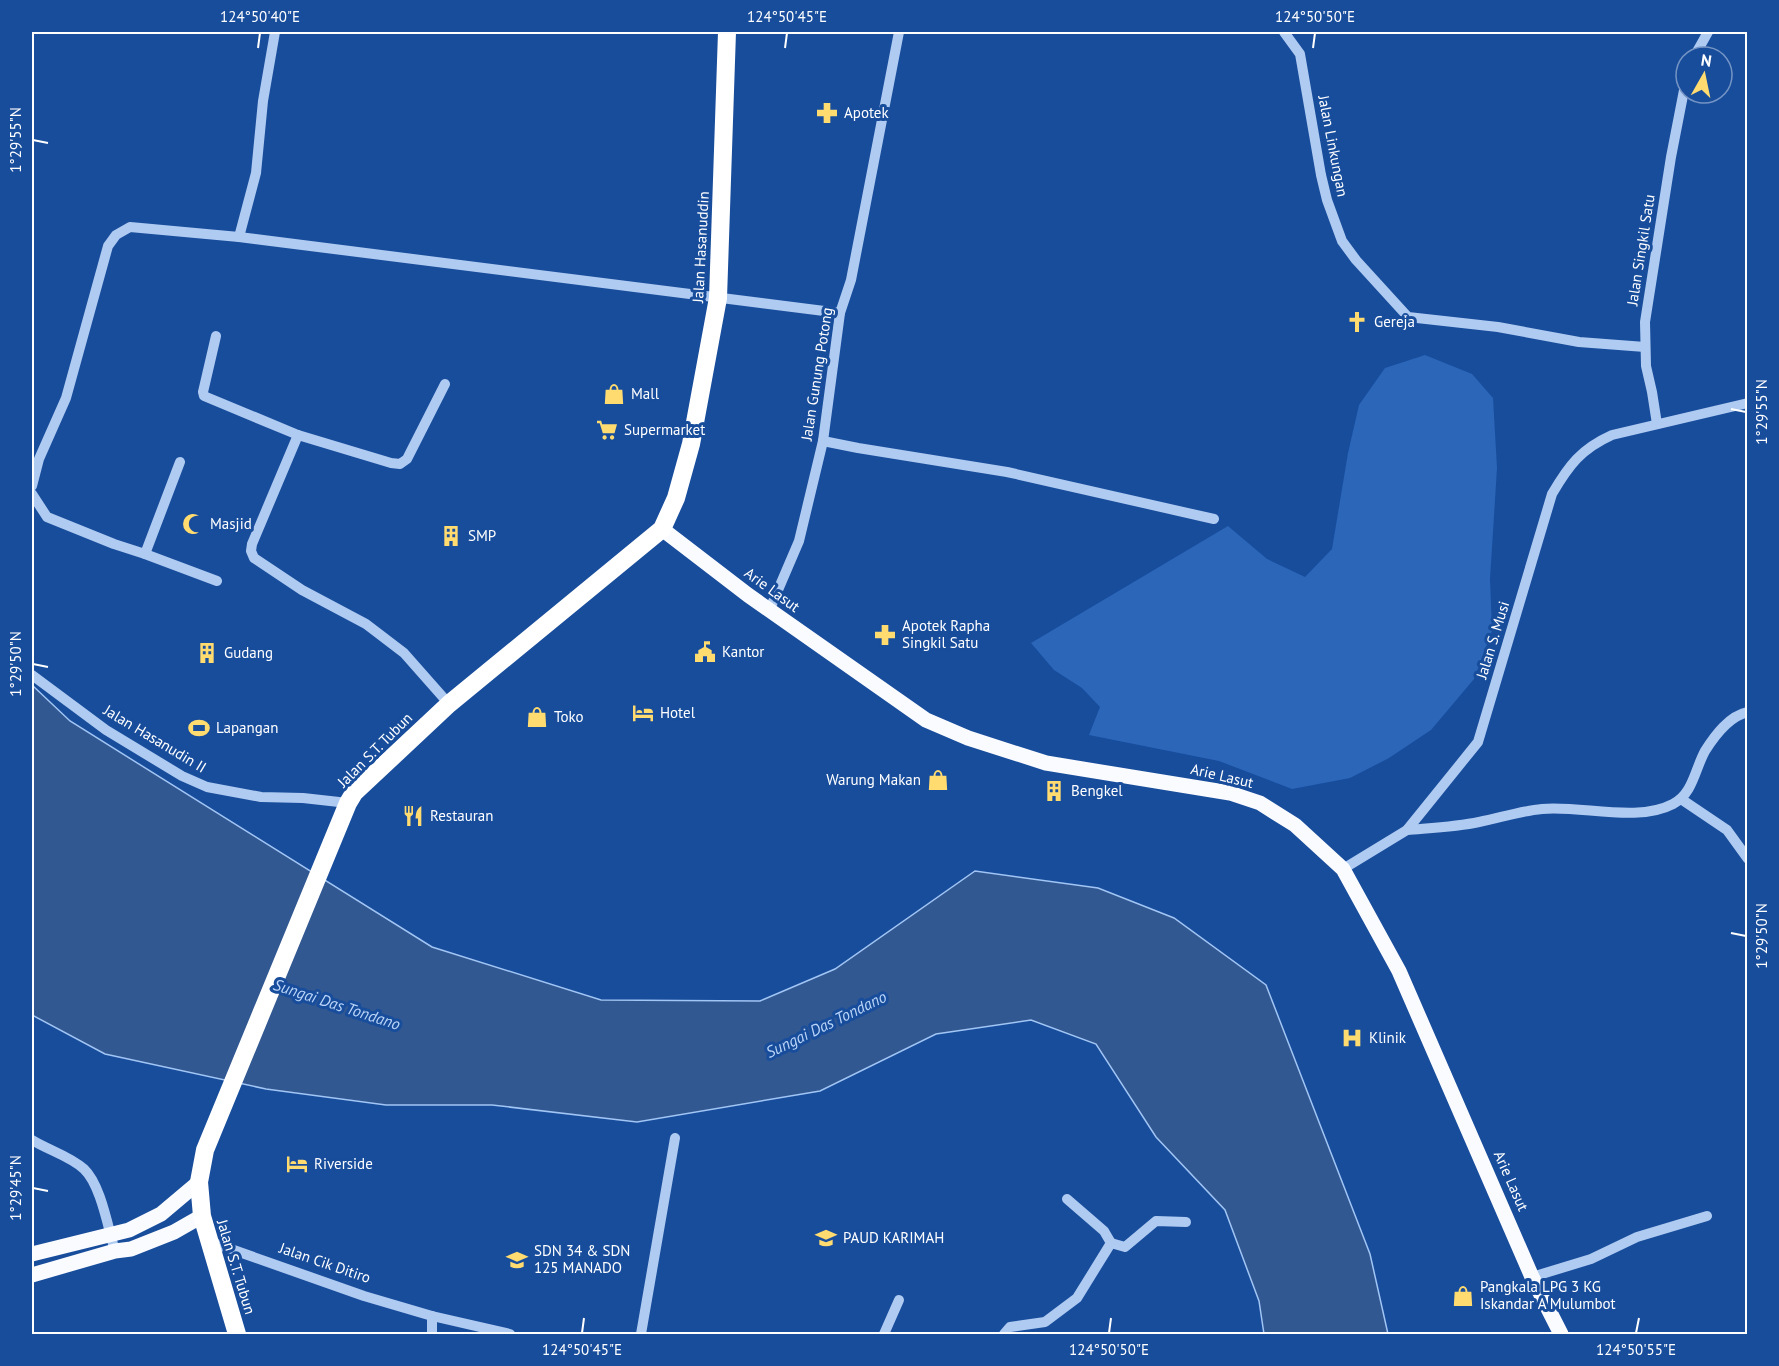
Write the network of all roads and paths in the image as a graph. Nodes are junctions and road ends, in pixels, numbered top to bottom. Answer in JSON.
{"nodes":[{"id":1,"x":275,"y":32,"type":"edge"},
{"id":2,"x":727,"y":32,"type":"edge"},
{"id":3,"x":899,"y":32,"type":"edge"},
{"id":4,"x":1284,"y":32,"type":"edge"},
{"id":5,"x":1681,"y":105,"type":"edge"},
{"id":6,"x":239,"y":237,"type":"junction"},
{"id":7,"x":718,"y":298,"type":"junction"},
{"id":8,"x":840,"y":313,"type":"junction"},
{"id":9,"x":216,"y":336,"type":"dead end"},
{"id":10,"x":1646,"y":347,"type":"junction"},
{"id":11,"x":445,"y":384,"type":"dead end"},
{"id":12,"x":1748,"y":403,"type":"edge"},
{"id":13,"x":1657,"y":424,"type":"junction"},
{"id":14,"x":298,"y":435,"type":"junction"},
{"id":15,"x":823,"y":441,"type":"junction"},
{"id":16,"x":180,"y":462,"type":"dead end"},
{"id":17,"x":32,"y":486,"type":"edge"},
{"id":18,"x":32,"y":494,"type":"edge"},
{"id":19,"x":1214,"y":519,"type":"dead end"},
{"id":20,"x":662,"y":529,"type":"junction"},
{"id":21,"x":145,"y":554,"type":"junction"},
{"id":22,"x":217,"y":581,"type":"dead end"},
{"id":23,"x":770,"y":611,"type":"junction"},
{"id":24,"x":32,"y":675,"type":"edge"},
{"id":25,"x":449,"y":704,"type":"junction"},
{"id":26,"x":1748,"y":712,"type":"edge"},
{"id":27,"x":1681,"y":799,"type":"junction"},
{"id":28,"x":348,"y":802,"type":"junction"},
{"id":29,"x":1407,"y":830,"type":"junction"},
{"id":30,"x":1748,"y":859,"type":"edge"},
{"id":31,"x":1343,"y":868,"type":"junction"},
{"id":32,"x":675,"y":1138,"type":"dead end"},
{"id":33,"x":32,"y":1140,"type":"edge"},
{"id":34,"x":199,"y":1182,"type":"junction"},
{"id":35,"x":1067,"y":1199,"type":"dead end"},
{"id":36,"x":202,"y":1216,"type":"junction"},
{"id":37,"x":1707,"y":1216,"type":"dead end"},
{"id":38,"x":1186,"y":1222,"type":"dead end"},
{"id":39,"x":110,"y":1235,"type":"junction"},
{"id":40,"x":208,"y":1241,"type":"junction"},
{"id":41,"x":1111,"y":1243,"type":"junction"},
{"id":42,"x":115,"y":1251,"type":"junction"},
{"id":43,"x":32,"y":1254,"type":"edge"},
{"id":44,"x":32,"y":1275,"type":"edge"},
{"id":45,"x":1532,"y":1277,"type":"junction"},
{"id":46,"x":899,"y":1300,"type":"dead end"},
{"id":47,"x":432,"y":1316,"type":"junction"},
{"id":48,"x":1007,"y":1331,"type":"edge"},
{"id":49,"x":237,"y":1335,"type":"edge"},
{"id":50,"x":432,"y":1335,"type":"edge"},
{"id":51,"x":510,"y":1335,"type":"edge"},
{"id":52,"x":641,"y":1335,"type":"edge"},
{"id":53,"x":884,"y":1335,"type":"edge"},
{"id":54,"x":1022,"y":1335,"type":"edge"},
{"id":55,"x":1561,"y":1335,"type":"edge"}],
"edges":[{"from":1,"to":6,"type":"street"},
{"from":2,"to":7,"type":"highway","name":"Jalan Hasanuddin"},
{"from":3,"to":8,"type":"street","name":"Jalan Gunung Potong"},
{"from":4,"to":10,"type":"street","name":"Jalan Linkungan"},
{"from":5,"to":10,"type":"street","name":"Jalan Singkil Satu"},
{"from":6,"to":7,"type":"street"},
{"from":6,"to":17,"type":"street"},
{"from":7,"to":8,"type":"street"},
{"from":7,"to":20,"type":"highway","name":"Jalan Hasanuddin"},
{"from":8,"to":15,"type":"street","name":"Jalan Gunung Potong"},
{"from":9,"to":14,"type":"street"},
{"from":10,"to":13,"type":"street","name":"Jalan Singkil Satu"},
{"from":11,"to":14,"type":"street"},
{"from":12,"to":13,"type":"street","name":"Jalan S. Musi"},
{"from":13,"to":29,"type":"street","name":"Jalan S. Musi"},
{"from":14,"to":25,"type":"street"},
{"from":15,"to":19,"type":"street"},
{"from":15,"to":23,"type":"street","name":"Jalan Gunung Potong"},
{"from":16,"to":21,"type":"street"},
{"from":18,"to":21,"type":"street"},
{"from":20,"to":23,"type":"main road","name":"Arie Lasut"},
{"from":20,"to":25,"type":"highway","name":"Jalan S.T. Tubun"},
{"from":21,"to":22,"type":"street"},
{"from":23,"to":31,"type":"main road","name":"Arie Lasut"},
{"from":24,"to":28,"type":"street","name":"Jalan Hasanudin II"},
{"from":25,"to":28,"type":"highway","name":"Jalan S.T. Tubun"},
{"from":26,"to":27,"type":"street"},
{"from":27,"to":29,"type":"street"},
{"from":27,"to":30,"type":"street"},
{"from":28,"to":34,"type":"highway","name":"Jalan S.T. Tubun"},
{"from":29,"to":31,"type":"street","name":"Jalan S. Musi"},
{"from":31,"to":45,"type":"main road","name":"Arie Lasut"},
{"from":32,"to":52,"type":"street"},
{"from":33,"to":39,"type":"street"},
{"from":34,"to":36,"type":"highway"},
{"from":34,"to":39,"type":"main road"},
{"from":35,"to":41,"type":"street"},
{"from":36,"to":40,"type":"highway","name":"Jalan S.T. Tubun"},
{"from":36,"to":42,"type":"main road","name":"Jalan S.T. Tubun"},
{"from":37,"to":45,"type":"street"},
{"from":38,"to":41,"type":"street"},
{"from":39,"to":42,"type":"street"},
{"from":39,"to":43,"type":"main road"},
{"from":40,"to":47,"type":"street","name":"Jalan Cik Ditiro"},
{"from":40,"to":49,"type":"highway","name":"Jalan S.T. Tubun"},
{"from":41,"to":48,"type":"street"},
{"from":42,"to":44,"type":"main road","name":"Jalan S.T. Tubun"},
{"from":45,"to":55,"type":"main road","name":"Arie Lasut"},
{"from":46,"to":53,"type":"street"},
{"from":47,"to":50,"type":"street"},
{"from":47,"to":51,"type":"street","name":"Jalan Cik Ditiro"},
{"from":48,"to":54,"type":"street"}]}
